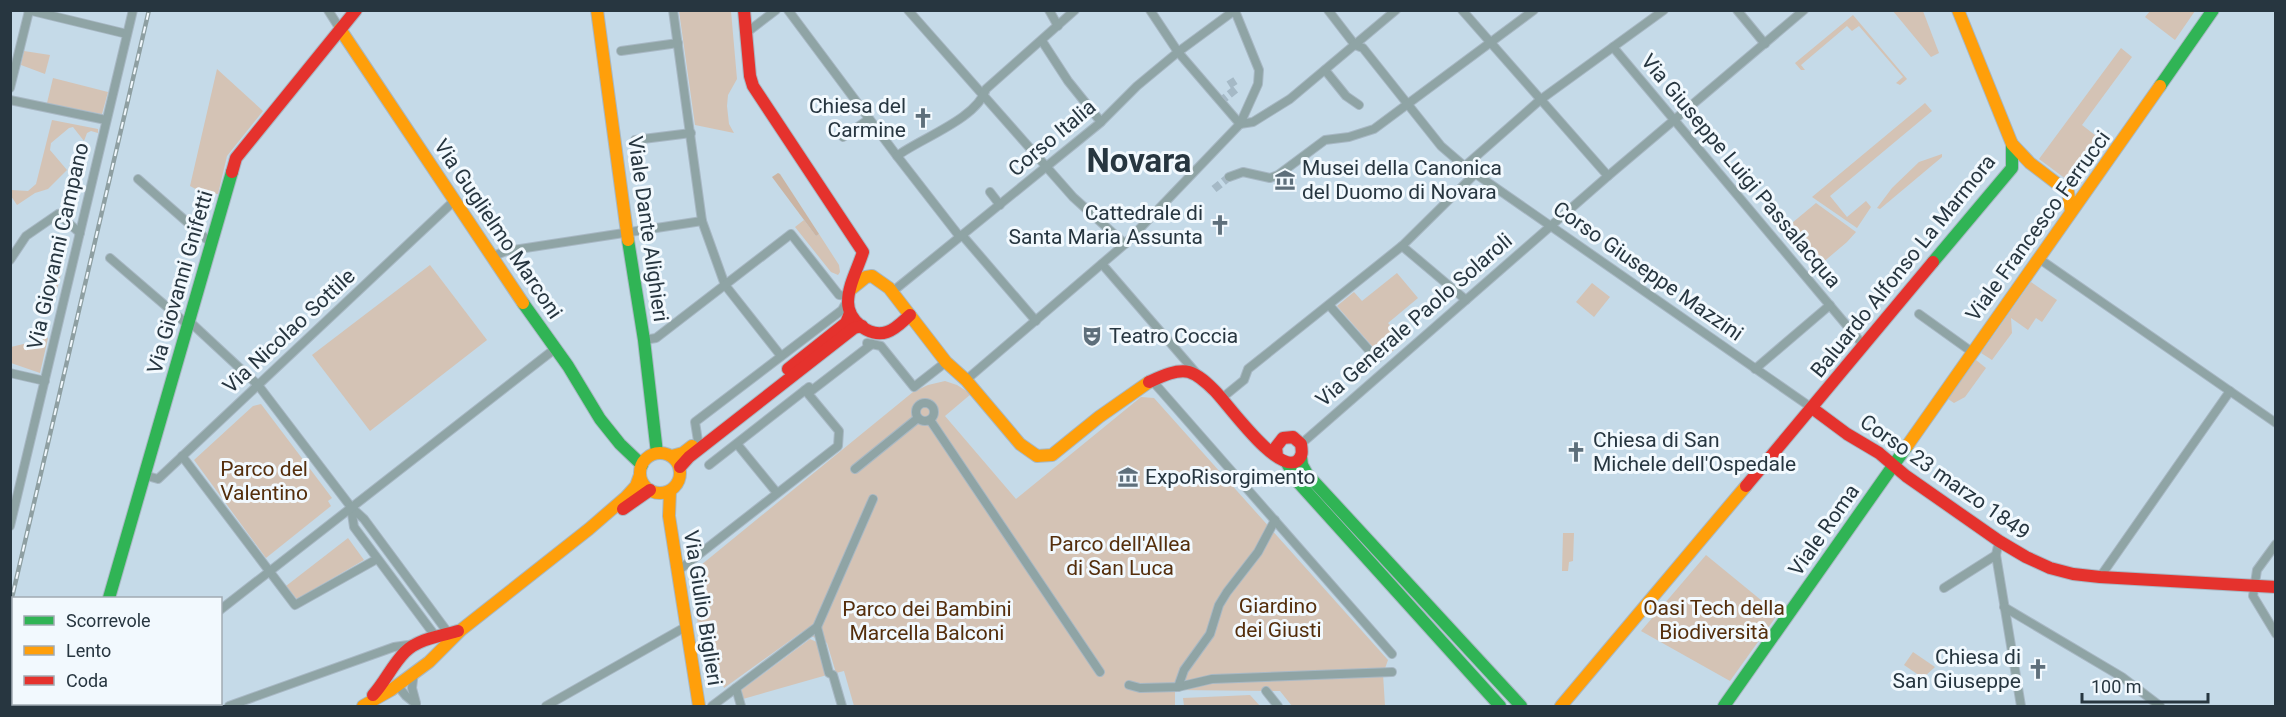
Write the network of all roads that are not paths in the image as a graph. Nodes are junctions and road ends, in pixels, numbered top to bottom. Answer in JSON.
{"nodes":[{"id":1,"x":133,"y":10,"type":"edge"},
{"id":2,"x":328,"y":10,"type":"edge"},
{"id":3,"x":356,"y":10,"type":"edge"},
{"id":4,"x":597,"y":10,"type":"edge"},
{"id":5,"x":673,"y":10,"type":"edge"},
{"id":6,"x":744,"y":10,"type":"edge"},
{"id":7,"x":776,"y":10,"type":"edge"},
{"id":8,"x":788,"y":10,"type":"edge"},
{"id":9,"x":908,"y":10,"type":"edge"},
{"id":10,"x":1049,"y":10,"type":"edge"},
{"id":11,"x":1075,"y":10,"type":"edge"},
{"id":12,"x":1150,"y":10,"type":"edge"},
{"id":13,"x":1328,"y":10,"type":"edge"},
{"id":14,"x":1396,"y":10,"type":"edge"},
{"id":15,"x":1462,"y":10,"type":"edge"},
{"id":16,"x":1534,"y":10,"type":"edge"},
{"id":17,"x":1664,"y":10,"type":"edge"},
{"id":18,"x":1737,"y":10,"type":"edge"},
{"id":19,"x":1804,"y":10,"type":"edge"},
{"id":20,"x":1958,"y":10,"type":"edge"},
{"id":21,"x":2206,"y":10,"type":"edge"},
{"id":22,"x":2213,"y":10,"type":"edge"},
{"id":23,"x":29,"y":11,"type":"edge"},
{"id":24,"x":1235,"y":11,"type":"edge"},
{"id":25,"x":1058,"y":26,"type":"junction"},
{"id":26,"x":340,"y":30,"type":"junction"},
{"id":27,"x":746,"y":33,"type":"junction"},
{"id":28,"x":127,"y":34,"type":"junction"},
{"id":29,"x":1042,"y":41,"type":"junction"},
{"id":30,"x":678,"y":43,"type":"junction"},
{"id":31,"x":1488,"y":44,"type":"junction"},
{"id":32,"x":1765,"y":44,"type":"junction"},
{"id":33,"x":1355,"y":45,"type":"junction"},
{"id":34,"x":1613,"y":47,"type":"junction"},
{"id":35,"x":621,"y":51,"type":"dead end"},
{"id":36,"x":1178,"y":52,"type":"junction"},
{"id":37,"x":1325,"y":70,"type":"junction"},
{"id":38,"x":10,"y":88,"type":"edge"},
{"id":39,"x":984,"y":96,"type":"junction"},
{"id":40,"x":10,"y":100,"type":"edge"},
{"id":41,"x":1540,"y":100,"type":"junction"},
{"id":42,"x":1407,"y":104,"type":"junction"},
{"id":43,"x":1359,"y":105,"type":"dead end"},
{"id":44,"x":869,"y":119,"type":"junction"},
{"id":45,"x":106,"y":120,"type":"junction"},
{"id":46,"x":1674,"y":120,"type":"junction"},
{"id":47,"x":1101,"y":122,"type":"junction"},
{"id":48,"x":1240,"y":124,"type":"junction"},
{"id":49,"x":691,"y":132,"type":"junction"},
{"id":50,"x":843,"y":137,"type":"dead end"},
{"id":51,"x":635,"y":140,"type":"dead end"},
{"id":52,"x":2012,"y":144,"type":"junction"},
{"id":53,"x":897,"y":156,"type":"junction"},
{"id":54,"x":2026,"y":159,"type":"junction"},
{"id":55,"x":1464,"y":165,"type":"junction"},
{"id":56,"x":1047,"y":166,"type":"junction"},
{"id":57,"x":2012,"y":168,"type":"junction"},
{"id":58,"x":1475,"y":174,"type":"junction"},
{"id":59,"x":1608,"y":176,"type":"junction"},
{"id":60,"x":1229,"y":177,"type":"tunnel mouth"},
{"id":61,"x":138,"y":179,"type":"dead end"},
{"id":62,"x":990,"y":192,"type":"dead end"},
{"id":63,"x":2068,"y":192,"type":"junction"},
{"id":64,"x":454,"y":200,"type":"junction"},
{"id":65,"x":1000,"y":205,"type":"junction"},
{"id":66,"x":2071,"y":211,"type":"junction"},
{"id":67,"x":702,"y":221,"type":"junction"},
{"id":68,"x":1552,"y":225,"type":"junction"},
{"id":69,"x":80,"y":233,"type":"junction"},
{"id":70,"x":627,"y":233,"type":"junction"},
{"id":71,"x":961,"y":236,"type":"junction"},
{"id":72,"x":211,"y":243,"type":"junction"},
{"id":73,"x":1125,"y":244,"type":"junction"},
{"id":74,"x":1402,"y":246,"type":"junction"},
{"id":75,"x":491,"y":257,"type":"junction"},
{"id":76,"x":110,"y":258,"type":"dead end"},
{"id":77,"x":2038,"y":258,"type":"junction"},
{"id":78,"x":10,"y":260,"type":"edge"},
{"id":79,"x":1102,"y":264,"type":"junction"},
{"id":80,"x":725,"y":285,"type":"junction"},
{"id":81,"x":892,"y":292,"type":"junction"},
{"id":82,"x":850,"y":293,"type":"junction"},
{"id":83,"x":1466,"y":300,"type":"junction"},
{"id":84,"x":1329,"y":305,"type":"junction"},
{"id":85,"x":1830,"y":305,"type":"junction"},
{"id":86,"x":850,"y":313,"type":"junction"},
{"id":87,"x":1919,"y":314,"type":"dead end"},
{"id":88,"x":910,"y":315,"type":"junction"},
{"id":89,"x":1036,"y":321,"type":"junction"},
{"id":90,"x":189,"y":323,"type":"junction"},
{"id":91,"x":862,"y":326,"type":"junction"},
{"id":92,"x":644,"y":340,"type":"junction"},
{"id":93,"x":1864,"y":346,"type":"junction"},
{"id":94,"x":556,"y":348,"type":"junction"},
{"id":95,"x":1972,"y":352,"type":"junction"},
{"id":96,"x":781,"y":356,"type":"junction"},
{"id":97,"x":1376,"y":358,"type":"dead end"},
{"id":98,"x":946,"y":362,"type":"junction"},
{"id":99,"x":1755,"y":369,"type":"junction"},
{"id":100,"x":10,"y":373,"type":"edge"},
{"id":101,"x":1200,"y":378,"type":"junction"},
{"id":102,"x":966,"y":380,"type":"junction"},
{"id":103,"x":45,"y":381,"type":"junction"},
{"id":104,"x":258,"y":385,"type":"junction"},
{"id":105,"x":1156,"y":385,"type":"dead end"},
{"id":106,"x":806,"y":390,"type":"junction"},
{"id":107,"x":2230,"y":391,"type":"junction"},
{"id":108,"x":1222,"y":398,"type":"junction"},
{"id":109,"x":1812,"y":408,"type":"junction"},
{"id":110,"x":918,"y":417,"type":"junction"},
{"id":111,"x":930,"y":420,"type":"junction"},
{"id":112,"x":2276,"y":423,"type":"edge"},
{"id":113,"x":701,"y":443,"type":"junction"},
{"id":114,"x":737,"y":444,"type":"junction"},
{"id":115,"x":1302,"y":444,"type":"junction"},
{"id":116,"x":657,"y":453,"type":"junction"},
{"id":117,"x":1281,"y":454,"type":"junction"},
{"id":118,"x":182,"y":456,"type":"junction"},
{"id":119,"x":672,"y":456,"type":"junction"},
{"id":120,"x":720,"y":457,"type":"junction"},
{"id":121,"x":1301,"y":457,"type":"junction"},
{"id":122,"x":1894,"y":464,"type":"junction"},
{"id":123,"x":709,"y":465,"type":"dead end"},
{"id":124,"x":680,"y":467,"type":"junction"},
{"id":125,"x":855,"y":469,"type":"dead end"},
{"id":126,"x":641,"y":470,"type":"junction"},
{"id":127,"x":144,"y":476,"type":"junction"},
{"id":128,"x":652,"y":491,"type":"junction"},
{"id":129,"x":670,"y":491,"type":"junction"},
{"id":130,"x":777,"y":493,"type":"junction"},
{"id":131,"x":873,"y":499,"type":"dead end"},
{"id":132,"x":351,"y":507,"type":"junction"},
{"id":133,"x":669,"y":516,"type":"junction"},
{"id":134,"x":1273,"y":517,"type":"junction"},
{"id":135,"x":10,"y":526,"type":"edge"},
{"id":136,"x":589,"y":529,"type":"junction"},
{"id":137,"x":1999,"y":541,"type":"junction"},
{"id":138,"x":2276,"y":544,"type":"edge"},
{"id":139,"x":1996,"y":555,"type":"junction"},
{"id":140,"x":377,"y":559,"type":"junction"},
{"id":141,"x":679,"y":570,"type":"junction"},
{"id":142,"x":268,"y":572,"type":"junction"},
{"id":143,"x":2100,"y":577,"type":"junction"},
{"id":144,"x":2254,"y":586,"type":"junction"},
{"id":145,"x":2276,"y":587,"type":"edge"},
{"id":146,"x":1944,"y":588,"type":"dead end"},
{"id":147,"x":109,"y":597,"type":"edge"},
{"id":148,"x":2004,"y":607,"type":"junction"},
{"id":149,"x":222,"y":608,"type":"edge"},
{"id":150,"x":687,"y":626,"type":"junction"},
{"id":151,"x":817,"y":627,"type":"junction"},
{"id":152,"x":455,"y":632,"type":"junction"},
{"id":153,"x":2276,"y":634,"type":"edge"},
{"id":154,"x":436,"y":637,"type":"junction"},
{"id":155,"x":418,"y":643,"type":"junction"},
{"id":156,"x":1392,"y":654,"type":"dead end"},
{"id":157,"x":429,"y":662,"type":"junction"},
{"id":158,"x":395,"y":667,"type":"junction"},
{"id":159,"x":1100,"y":672,"type":"dead end"},
{"id":160,"x":1392,"y":672,"type":"dead end"},
{"id":161,"x":413,"y":673,"type":"junction"},
{"id":162,"x":397,"y":685,"type":"junction"},
{"id":163,"x":1129,"y":685,"type":"dead end"},
{"id":164,"x":1178,"y":687,"type":"junction"},
{"id":165,"x":736,"y":688,"type":"junction"},
{"id":166,"x":1266,"y":692,"type":"dead end"},
{"id":167,"x":417,"y":705,"type":"edge"},
{"id":168,"x":1519,"y":705,"type":"edge"},
{"id":169,"x":229,"y":706,"type":"edge"},
{"id":170,"x":362,"y":706,"type":"edge"},
{"id":171,"x":546,"y":706,"type":"edge"},
{"id":172,"x":699,"y":706,"type":"edge"},
{"id":173,"x":712,"y":706,"type":"edge"},
{"id":174,"x":741,"y":706,"type":"edge"},
{"id":175,"x":842,"y":706,"type":"edge"},
{"id":176,"x":1278,"y":706,"type":"edge"},
{"id":177,"x":1500,"y":706,"type":"edge"},
{"id":178,"x":1561,"y":706,"type":"edge"},
{"id":179,"x":1724,"y":706,"type":"edge"},
{"id":180,"x":2021,"y":706,"type":"edge"},
{"id":181,"x":2160,"y":706,"type":"edge"}],
"edges":[{"from":1,"to":28,"type":"street","name":"Via Giovanni Campano"},
{"from":2,"to":26,"type":"street","name":"Via Guglielmo Marconi"},
{"from":3,"to":26,"type":"street","name":"Via Giovanni Gnifetti"},
{"from":4,"to":70,"type":"street","name":"Viale Dante Alighieri"},
{"from":5,"to":30,"type":"street"},
{"from":6,"to":27,"type":"street"},
{"from":7,"to":27,"type":"street"},
{"from":8,"to":44,"type":"street"},
{"from":9,"to":39,"type":"street"},
{"from":10,"to":25,"type":"street"},
{"from":11,"to":25,"type":"street"},
{"from":12,"to":36,"type":"street"},
{"from":13,"to":33,"type":"street"},
{"from":14,"to":33,"type":"street"},
{"from":15,"to":31,"type":"street"},
{"from":16,"to":31,"type":"street"},
{"from":17,"to":34,"type":"street"},
{"from":18,"to":32,"type":"street"},
{"from":19,"to":32,"type":"street","name":"Via Generale Paolo Solaroli"},
{"from":20,"to":52,"type":"street","name":"Baluardo Alfonso La Marmora"},
{"from":21,"to":63,"type":"street","name":"Viale Francesco Ferrucci"},
{"from":22,"to":66,"type":"street","name":"Viale Francesco Ferrucci"},
{"from":23,"to":28,"type":"street"},
{"from":23,"to":38,"type":"street"},
{"from":24,"to":36,"type":"street","name":"Corso Italia"},
{"from":24,"to":48,"type":"street"},
{"from":25,"to":29,"type":"street"},
{"from":26,"to":64,"type":"street","name":"Via Guglielmo Marconi"},
{"from":26,"to":72,"type":"street","name":"Via Giovanni Gnifetti"},
{"from":27,"to":82,"type":"street"},
{"from":28,"to":45,"type":"street","name":"Via Giovanni Campano"},
{"from":29,"to":39,"type":"street"},
{"from":29,"to":47,"type":"street"},
{"from":30,"to":35,"type":"street"},
{"from":30,"to":49,"type":"street"},
{"from":31,"to":41,"type":"street"},
{"from":31,"to":42,"type":"street"},
{"from":32,"to":46,"type":"street","name":"Via Generale Paolo Solaroli"},
{"from":33,"to":37,"type":"street"},
{"from":33,"to":42,"type":"street","name":"Corso Giuseppe Mazzini"},
{"from":34,"to":41,"type":"street"},
{"from":34,"to":46,"type":"street","name":"Via Giuseppe Luigi Passalacqua"},
{"from":36,"to":47,"type":"street","name":"Corso Italia"},
{"from":36,"to":48,"type":"street"},
{"from":37,"to":43,"type":"street"},
{"from":37,"to":48,"type":"street"},
{"from":39,"to":53,"type":"street"},
{"from":39,"to":56,"type":"street"},
{"from":40,"to":45,"type":"street"},
{"from":41,"to":55,"type":"street"},
{"from":41,"to":59,"type":"street"},
{"from":42,"to":55,"type":"street","name":"Corso Giuseppe Mazzini"},
{"from":42,"to":60,"type":"street"},
{"from":44,"to":50,"type":"street"},
{"from":44,"to":53,"type":"street"},
{"from":45,"to":69,"type":"street","name":"Via Giovanni Campano"},
{"from":46,"to":59,"type":"street","name":"Via Generale Paolo Solaroli"},
{"from":46,"to":85,"type":"street","name":"Via Giuseppe Luigi Passalacqua"},
{"from":47,"to":56,"type":"street","name":"Corso Italia"},
{"from":48,"to":73,"type":"street"},
{"from":49,"to":51,"type":"street"},
{"from":49,"to":67,"type":"street"},
{"from":52,"to":54,"type":"street","name":"Baluardo Alfonso La Marmora"},
{"from":52,"to":57,"type":"street","name":"Baluardo Alfonso La Marmora"},
{"from":53,"to":71,"type":"street"},
{"from":54,"to":57,"type":"street"},
{"from":54,"to":63,"type":"street","name":"Baluardo Alfonso La Marmora"},
{"from":55,"to":58,"type":"street","name":"Corso Giuseppe Mazzini"},
{"from":56,"to":65,"type":"street","name":"Corso Italia"},
{"from":56,"to":73,"type":"street"},
{"from":57,"to":93,"type":"street","name":"Baluardo Alfonso La Marmora"},
{"from":58,"to":68,"type":"street","name":"Corso Giuseppe Mazzini"},
{"from":58,"to":74,"type":"street"},
{"from":59,"to":68,"type":"street","name":"Via Generale Paolo Solaroli"},
{"from":61,"to":72,"type":"street"},
{"from":62,"to":65,"type":"street"},
{"from":63,"to":66,"type":"street"},
{"from":64,"to":75,"type":"street","name":"Via Guglielmo Marconi"},
{"from":64,"to":104,"type":"street","name":"Via Nicolao Sottile"},
{"from":65,"to":71,"type":"street","name":"Corso Italia"},
{"from":66,"to":77,"type":"street","name":"Viale Francesco Ferrucci"},
{"from":67,"to":70,"type":"street"},
{"from":67,"to":80,"type":"street"},
{"from":68,"to":83,"type":"street","name":"Via Generale Paolo Solaroli"},
{"from":68,"to":99,"type":"street","name":"Corso Giuseppe Mazzini"},
{"from":69,"to":78,"type":"street"},
{"from":69,"to":103,"type":"street","name":"Via Giovanni Campano"},
{"from":70,"to":75,"type":"street"},
{"from":70,"to":92,"type":"street","name":"Viale Dante Alighieri"},
{"from":71,"to":81,"type":"street","name":"Corso Italia"},
{"from":71,"to":89,"type":"street"},
{"from":72,"to":90,"type":"street","name":"Via Giovanni Gnifetti"},
{"from":73,"to":79,"type":"street"},
{"from":74,"to":83,"type":"street"},
{"from":74,"to":84,"type":"street"},
{"from":75,"to":94,"type":"street","name":"Via Guglielmo Marconi"},
{"from":76,"to":90,"type":"street"},
{"from":77,"to":95,"type":"street","name":"Viale Francesco Ferrucci"},
{"from":77,"to":107,"type":"street"},
{"from":79,"to":89,"type":"street"},
{"from":79,"to":101,"type":"street"},
{"from":80,"to":82,"type":"street"},
{"from":80,"to":92,"type":"street"},
{"from":80,"to":96,"type":"street"},
{"from":81,"to":82,"type":"street"},
{"from":81,"to":88,"type":"street"},
{"from":82,"to":86,"type":"street"},
{"from":82,"to":96,"type":"street"},
{"from":83,"to":115,"type":"street","name":"Via Generale Paolo Solaroli"},
{"from":84,"to":97,"type":"street"},
{"from":84,"to":108,"type":"street"},
{"from":85,"to":93,"type":"street","name":"Via Giuseppe Luigi Passalacqua"},
{"from":85,"to":99,"type":"street"},
{"from":86,"to":91,"type":"street"},
{"from":86,"to":113,"type":"street"},
{"from":87,"to":95,"type":"street"},
{"from":88,"to":91,"type":"street"},
{"from":88,"to":98,"type":"street"},
{"from":89,"to":102,"type":"street"},
{"from":90,"to":104,"type":"street"},
{"from":90,"to":127,"type":"street","name":"Via Giovanni Gnifetti"},
{"from":91,"to":113,"type":"street"},
{"from":92,"to":116,"type":"street","name":"Viale Dante Alighieri"},
{"from":93,"to":109,"type":"street","name":"Baluardo Alfonso La Marmora"},
{"from":94,"to":126,"type":"street","name":"Via Guglielmo Marconi"},
{"from":94,"to":132,"type":"street"},
{"from":95,"to":122,"type":"street","name":"Viale Francesco Ferrucci"},
{"from":96,"to":113,"type":"street"},
{"from":98,"to":102,"type":"street"},
{"from":98,"to":106,"type":"street"},
{"from":99,"to":109,"type":"street","name":"Corso Giuseppe Mazzini"},
{"from":100,"to":103,"type":"street"},
{"from":101,"to":102,"type":"street"},
{"from":101,"to":108,"type":"street"},
{"from":103,"to":135,"type":"street","name":"Via Giovanni Campano"},
{"from":104,"to":118,"type":"street","name":"Via Nicolao Sottile"},
{"from":104,"to":132,"type":"street"},
{"from":105,"to":134,"type":"street"},
{"from":106,"to":114,"type":"street"},
{"from":106,"to":130,"type":"street"},
{"from":107,"to":112,"type":"street"},
{"from":107,"to":143,"type":"street"},
{"from":108,"to":117,"type":"street"},
{"from":109,"to":122,"type":"street","name":"Corso 23 marzo 1849"},
{"from":109,"to":178,"type":"street","name":"Baluardo Alfonso La Marmora"},
{"from":110,"to":111,"type":"street"},
{"from":110,"to":111,"type":"street"},
{"from":110,"to":125,"type":"street"},
{"from":111,"to":159,"type":"street"},
{"from":113,"to":119,"type":"street"},
{"from":113,"to":120,"type":"street"},
{"from":113,"to":124,"type":"street"},
{"from":114,"to":120,"type":"street"},
{"from":114,"to":130,"type":"street"},
{"from":115,"to":117,"type":"street"},
{"from":115,"to":121,"type":"street"},
{"from":116,"to":119,"type":"street"},
{"from":116,"to":126,"type":"street"},
{"from":117,"to":121,"type":"street"},
{"from":117,"to":177,"type":"street"},
{"from":118,"to":127,"type":"street","name":"Via Nicolao Sottile"},
{"from":118,"to":142,"type":"street"},
{"from":119,"to":124,"type":"street"},
{"from":120,"to":123,"type":"street"},
{"from":121,"to":168,"type":"street"},
{"from":122,"to":137,"type":"street","name":"Corso 23 marzo 1849"},
{"from":122,"to":179,"type":"street","name":"Viale Roma"},
{"from":124,"to":129,"type":"street"},
{"from":126,"to":128,"type":"street"},
{"from":126,"to":136,"type":"street"},
{"from":127,"to":147,"type":"street","name":"Via Giovanni Gnifetti"},
{"from":128,"to":129,"type":"street"},
{"from":128,"to":133,"type":"street","name":"Via Giulio Biglieri"},
{"from":128,"to":136,"type":"street"},
{"from":129,"to":133,"type":"street","name":"Via Giulio Biglieri"},
{"from":130,"to":141,"type":"street"},
{"from":131,"to":151,"type":"street"},
{"from":132,"to":140,"type":"street"},
{"from":132,"to":142,"type":"street"},
{"from":132,"to":152,"type":"street"},
{"from":133,"to":141,"type":"street","name":"Via Giulio Biglieri"},
{"from":134,"to":156,"type":"street"},
{"from":134,"to":164,"type":"street"},
{"from":136,"to":152,"type":"street"},
{"from":137,"to":139,"type":"street"},
{"from":137,"to":143,"type":"street","name":"Corso 23 marzo 1849"},
{"from":138,"to":144,"type":"street"},
{"from":139,"to":146,"type":"street"},
{"from":139,"to":148,"type":"street"},
{"from":140,"to":142,"type":"street"},
{"from":140,"to":154,"type":"street"},
{"from":141,"to":150,"type":"street","name":"Via Giulio Biglieri"},
{"from":142,"to":149,"type":"street"},
{"from":143,"to":144,"type":"street","name":"Corso 23 marzo 1849"},
{"from":144,"to":145,"type":"street","name":"Corso 23 marzo 1849"},
{"from":144,"to":153,"type":"street"},
{"from":148,"to":180,"type":"street"},
{"from":148,"to":181,"type":"street"},
{"from":150,"to":171,"type":"street"},
{"from":150,"to":172,"type":"street","name":"Via Giulio Biglieri"},
{"from":151,"to":165,"type":"street"},
{"from":151,"to":175,"type":"street"},
{"from":152,"to":154,"type":"street"},
{"from":152,"to":157,"type":"street"},
{"from":154,"to":155,"type":"street"},
{"from":155,"to":157,"type":"street"},
{"from":155,"to":158,"type":"street"},
{"from":155,"to":169,"type":"street"},
{"from":157,"to":161,"type":"street"},
{"from":158,"to":161,"type":"street"},
{"from":158,"to":162,"type":"street"},
{"from":158,"to":170,"type":"street"},
{"from":160,"to":164,"type":"street"},
{"from":161,"to":162,"type":"street"},
{"from":161,"to":167,"type":"street"},
{"from":162,"to":167,"type":"street"},
{"from":162,"to":170,"type":"street"},
{"from":163,"to":164,"type":"street"},
{"from":165,"to":173,"type":"street"},
{"from":165,"to":174,"type":"street"},
{"from":166,"to":176,"type":"street"}]}
